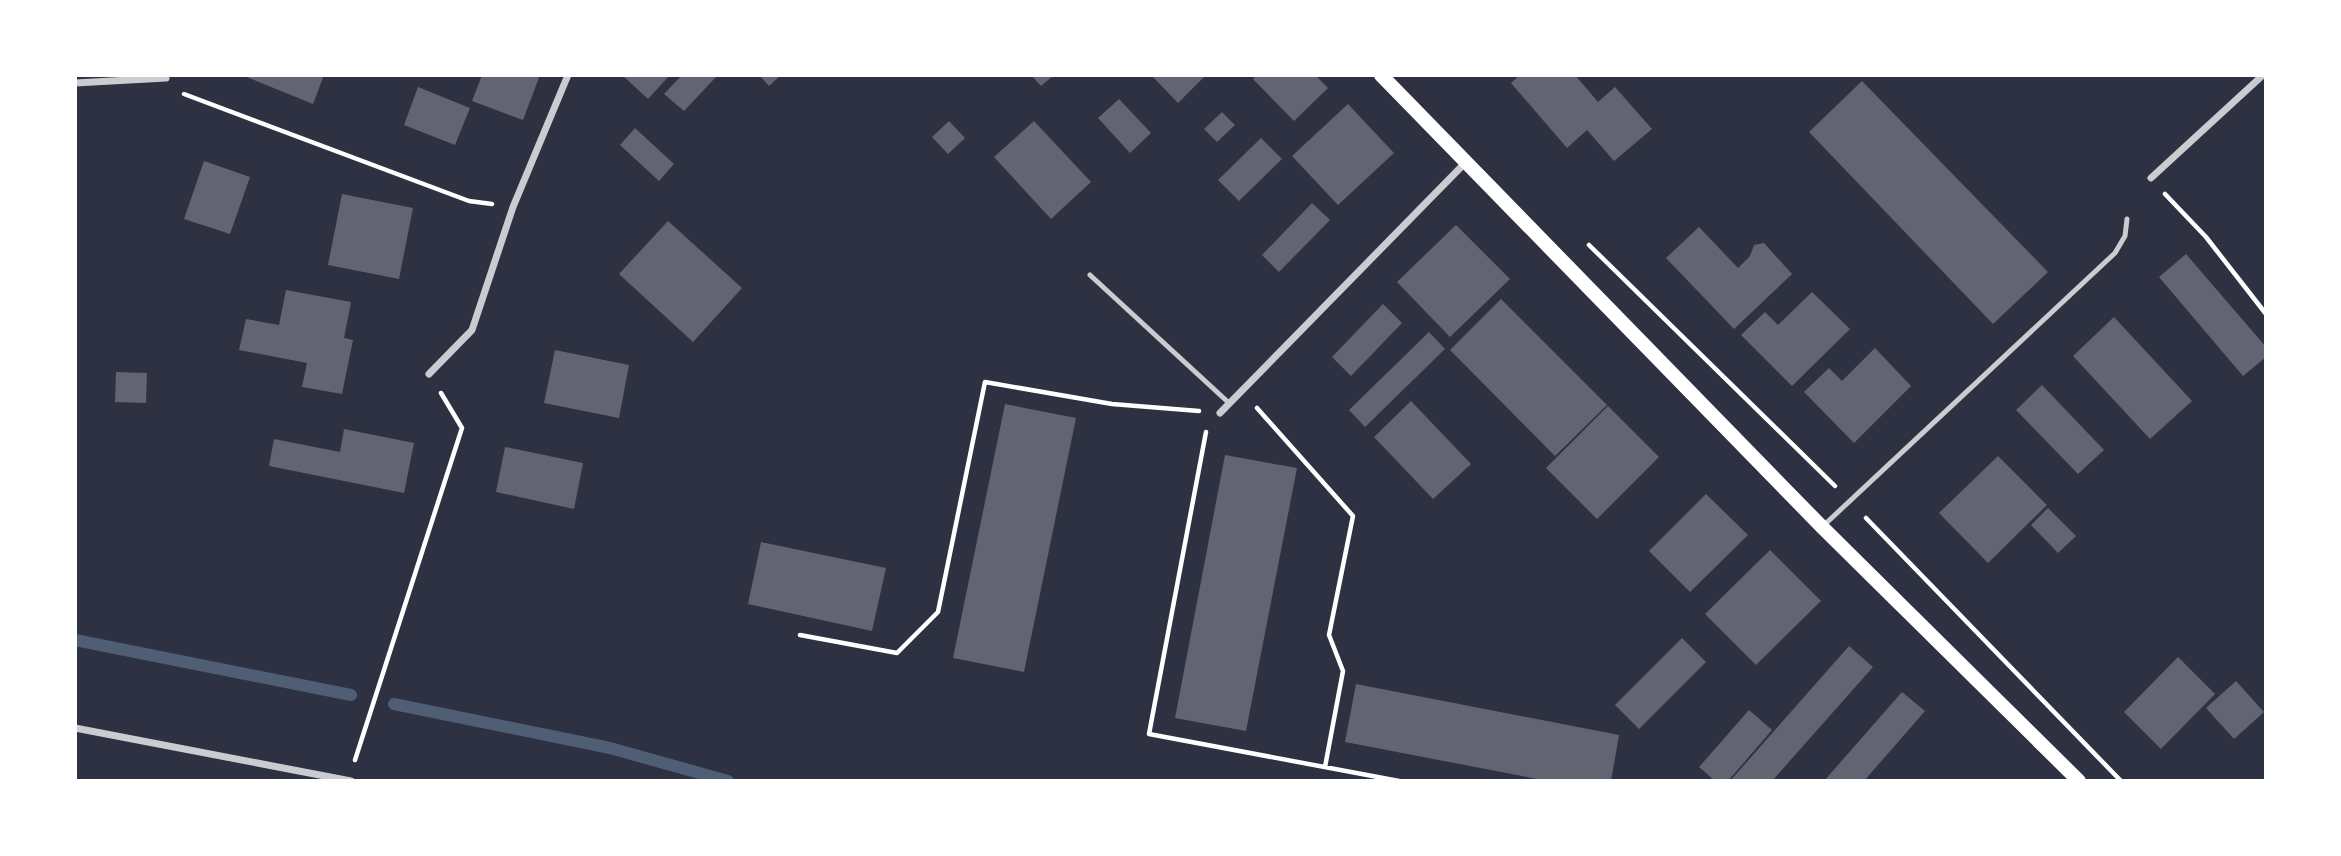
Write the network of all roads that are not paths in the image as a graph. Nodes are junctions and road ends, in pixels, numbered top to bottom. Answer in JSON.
{"nodes":[{"id":1,"x":568,"y":75,"type":"edge"},
{"id":2,"x":1381,"y":75,"type":"edge"},
{"id":3,"x":2263,"y":75,"type":"edge"},
{"id":4,"x":166,"y":78,"type":"road end"},
{"id":5,"x":75,"y":83,"type":"edge"},
{"id":6,"x":1465,"y":163,"type":"junction"},
{"id":7,"x":2151,"y":178,"type":"road end"},
{"id":8,"x":2127,"y":219,"type":"dead end"},
{"id":9,"x":1090,"y":275,"type":"dead end"},
{"id":10,"x":429,"y":374,"type":"dead end"},
{"id":11,"x":1229,"y":403,"type":"junction"},
{"id":12,"x":1220,"y":413,"type":"road end"},
{"id":13,"x":1822,"y":527,"type":"junction"},
{"id":14,"x":75,"y":728,"type":"edge"},
{"id":15,"x":350,"y":780,"type":"edge"},
{"id":16,"x":2079,"y":781,"type":"edge"}],
"edges":[{"from":1,"to":10,"type":"street"},
{"from":2,"to":6,"type":"main road"},
{"from":3,"to":7,"type":"street"},
{"from":4,"to":5,"type":"street"},
{"from":6,"to":11,"type":"street"},
{"from":6,"to":13,"type":"main road"},
{"from":8,"to":13,"type":"lane"},
{"from":9,"to":11,"type":"lane"},
{"from":11,"to":12,"type":"street"},
{"from":13,"to":16,"type":"main road"},
{"from":14,"to":15,"type":"street"}]}
